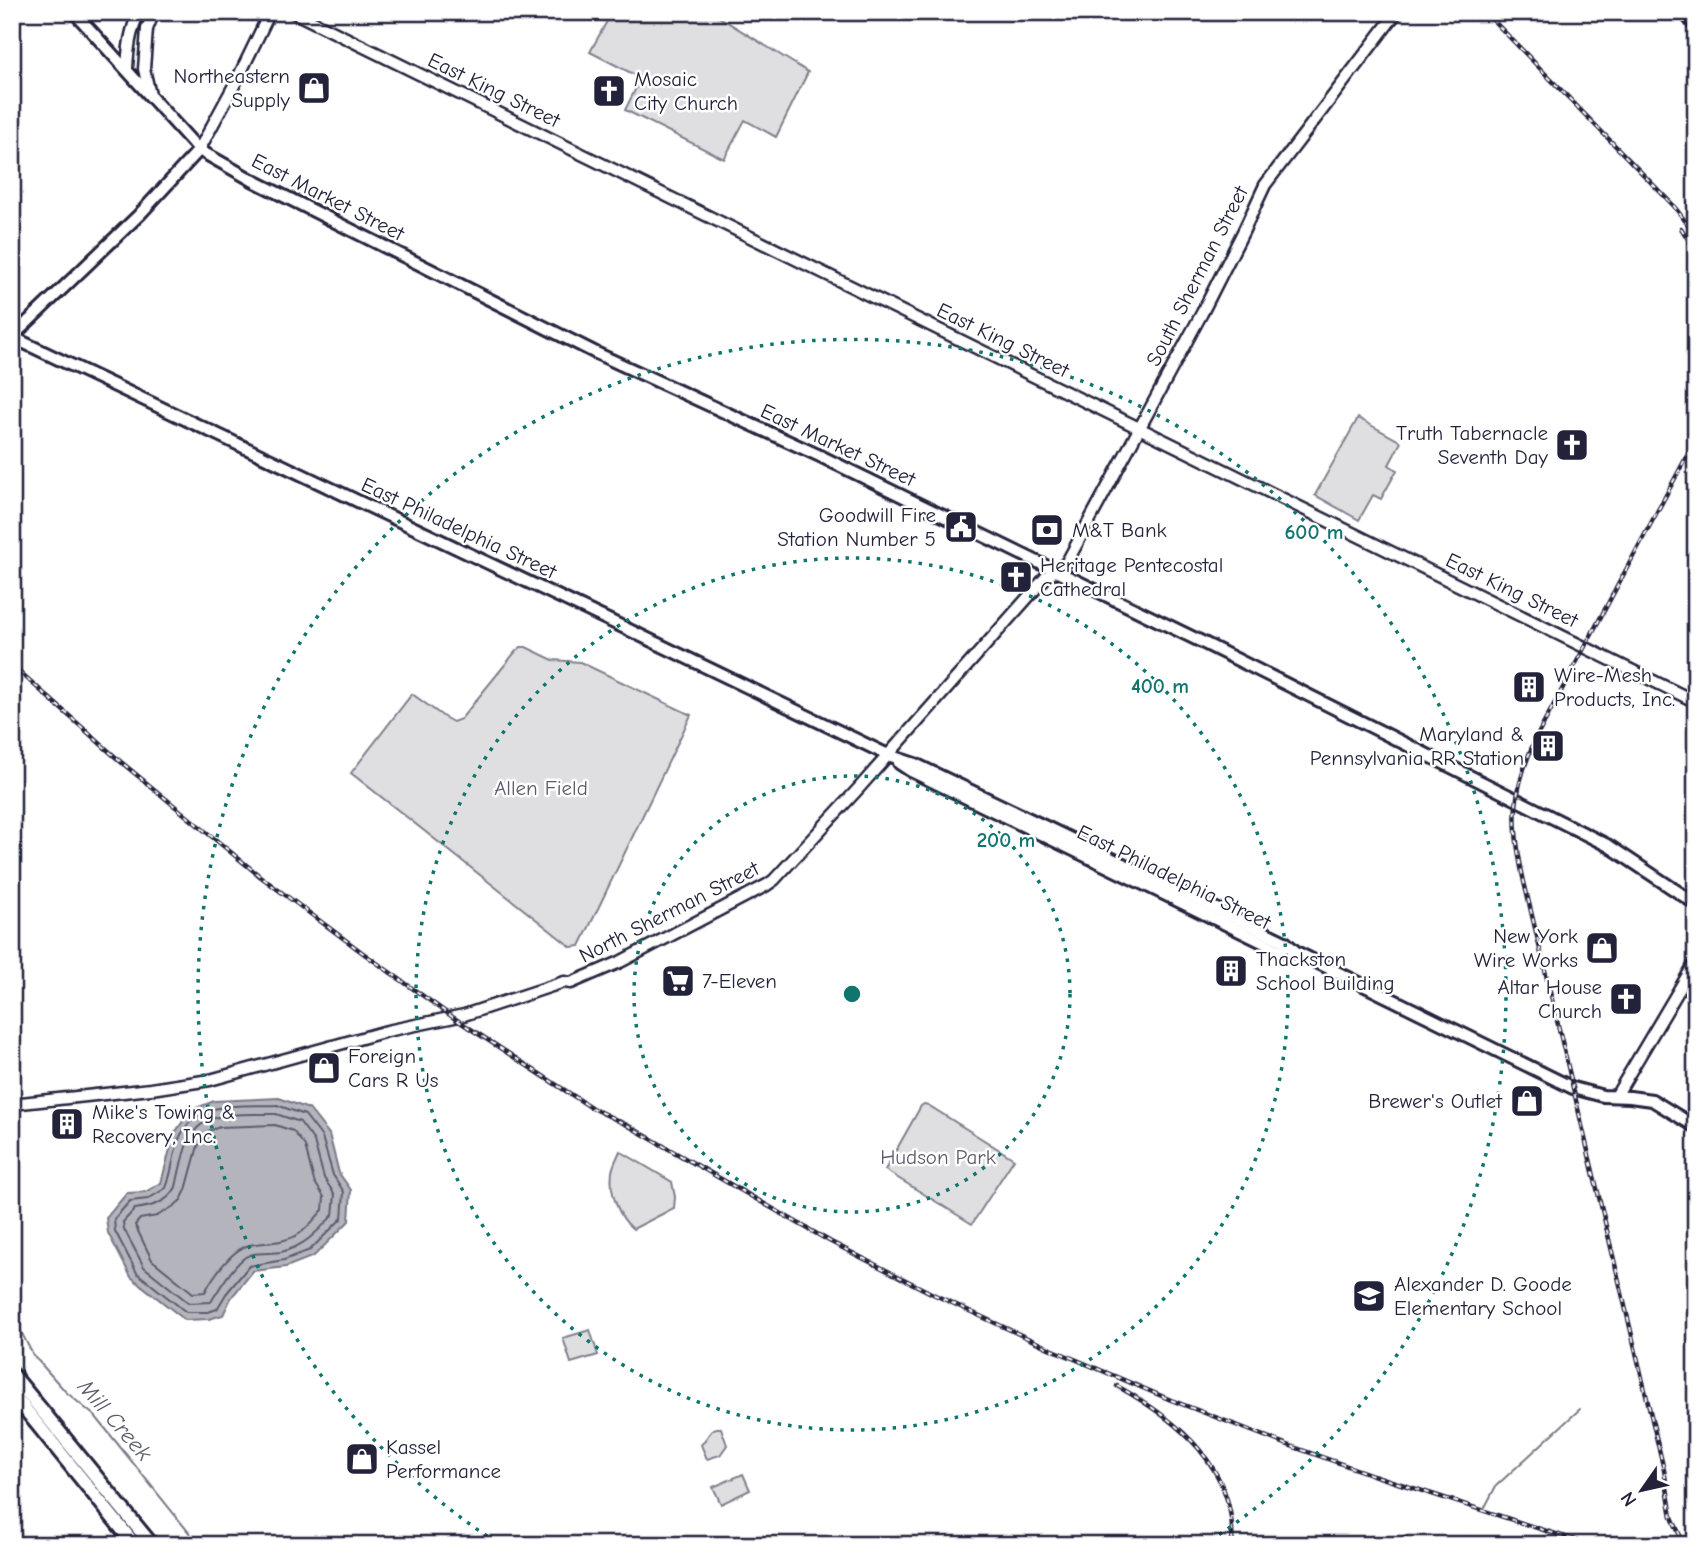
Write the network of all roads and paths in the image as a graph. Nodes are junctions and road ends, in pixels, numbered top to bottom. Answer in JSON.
{"nodes":[{"id":1,"x":74,"y":12,"type":"edge"},
{"id":2,"x":139,"y":12,"type":"edge"},
{"id":3,"x":154,"y":12,"type":"edge"},
{"id":4,"x":270,"y":12,"type":"edge"},
{"id":5,"x":293,"y":12,"type":"edge"},
{"id":6,"x":1397,"y":12,"type":"edge"},
{"id":7,"x":1684,"y":12,"type":"edge"},
{"id":8,"x":1696,"y":27,"type":"edge"},
{"id":9,"x":127,"y":69,"type":"junction"},
{"id":10,"x":150,"y":96,"type":"junction"},
{"id":11,"x":199,"y":150,"type":"junction"},
{"id":12,"x":190,"y":162,"type":"junction"},
{"id":13,"x":252,"y":180,"type":"junction"},
{"id":14,"x":12,"y":337,"type":"edge"},
{"id":15,"x":1140,"y":428,"type":"junction"},
{"id":16,"x":1055,"y":571,"type":"junction"},
{"id":17,"x":1696,"y":702,"type":"edge"},
{"id":18,"x":888,"y":755,"type":"junction"},
{"id":19,"x":1696,"y":904,"type":"edge"},
{"id":20,"x":1696,"y":961,"type":"edge"},
{"id":21,"x":1616,"y":1097,"type":"junction"},
{"id":22,"x":12,"y":1104,"type":"edge"},
{"id":23,"x":1696,"y":1127,"type":"edge"},
{"id":24,"x":12,"y":1374,"type":"edge"},
{"id":25,"x":12,"y":1393,"type":"edge"},
{"id":26,"x":135,"y":1545,"type":"edge"},
{"id":27,"x":152,"y":1545,"type":"edge"}],
"edges":[{"from":1,"to":9,"type":"main road","name":"East Market Street"},
{"from":2,"to":9,"type":"main road"},
{"from":3,"to":10,"type":"main road"},
{"from":4,"to":11,"type":"main road"},
{"from":5,"to":15,"type":"main road","name":"East King Street"},
{"from":6,"to":15,"type":"main road","name":"South Sherman Street"},
{"from":7,"to":8,"type":"main road"},
{"from":9,"to":10,"type":"main road","name":"East Market Street"},
{"from":10,"to":11,"type":"main road","name":"East Market Street"},
{"from":11,"to":12,"type":"main road"},
{"from":11,"to":13,"type":"main road","name":"East Market Street"},
{"from":12,"to":13,"type":"main road"},
{"from":12,"to":14,"type":"main road"},
{"from":13,"to":16,"type":"main road","name":"East Market Street"},
{"from":14,"to":18,"type":"main road","name":"East Philadelphia Street"},
{"from":15,"to":16,"type":"main road","name":"South Sherman Street"},
{"from":15,"to":17,"type":"main road","name":"East King Street"},
{"from":16,"to":18,"type":"main road","name":"North Sherman Street"},
{"from":16,"to":19,"type":"main road","name":"East Market Street"},
{"from":18,"to":21,"type":"main road","name":"East Philadelphia Street"},
{"from":18,"to":22,"type":"main road","name":"North Sherman Street"},
{"from":20,"to":21,"type":"main road"},
{"from":21,"to":23,"type":"main road","name":"East Philadelphia Street"},
{"from":24,"to":27,"type":"highway"},
{"from":25,"to":26,"type":"highway"}]}
